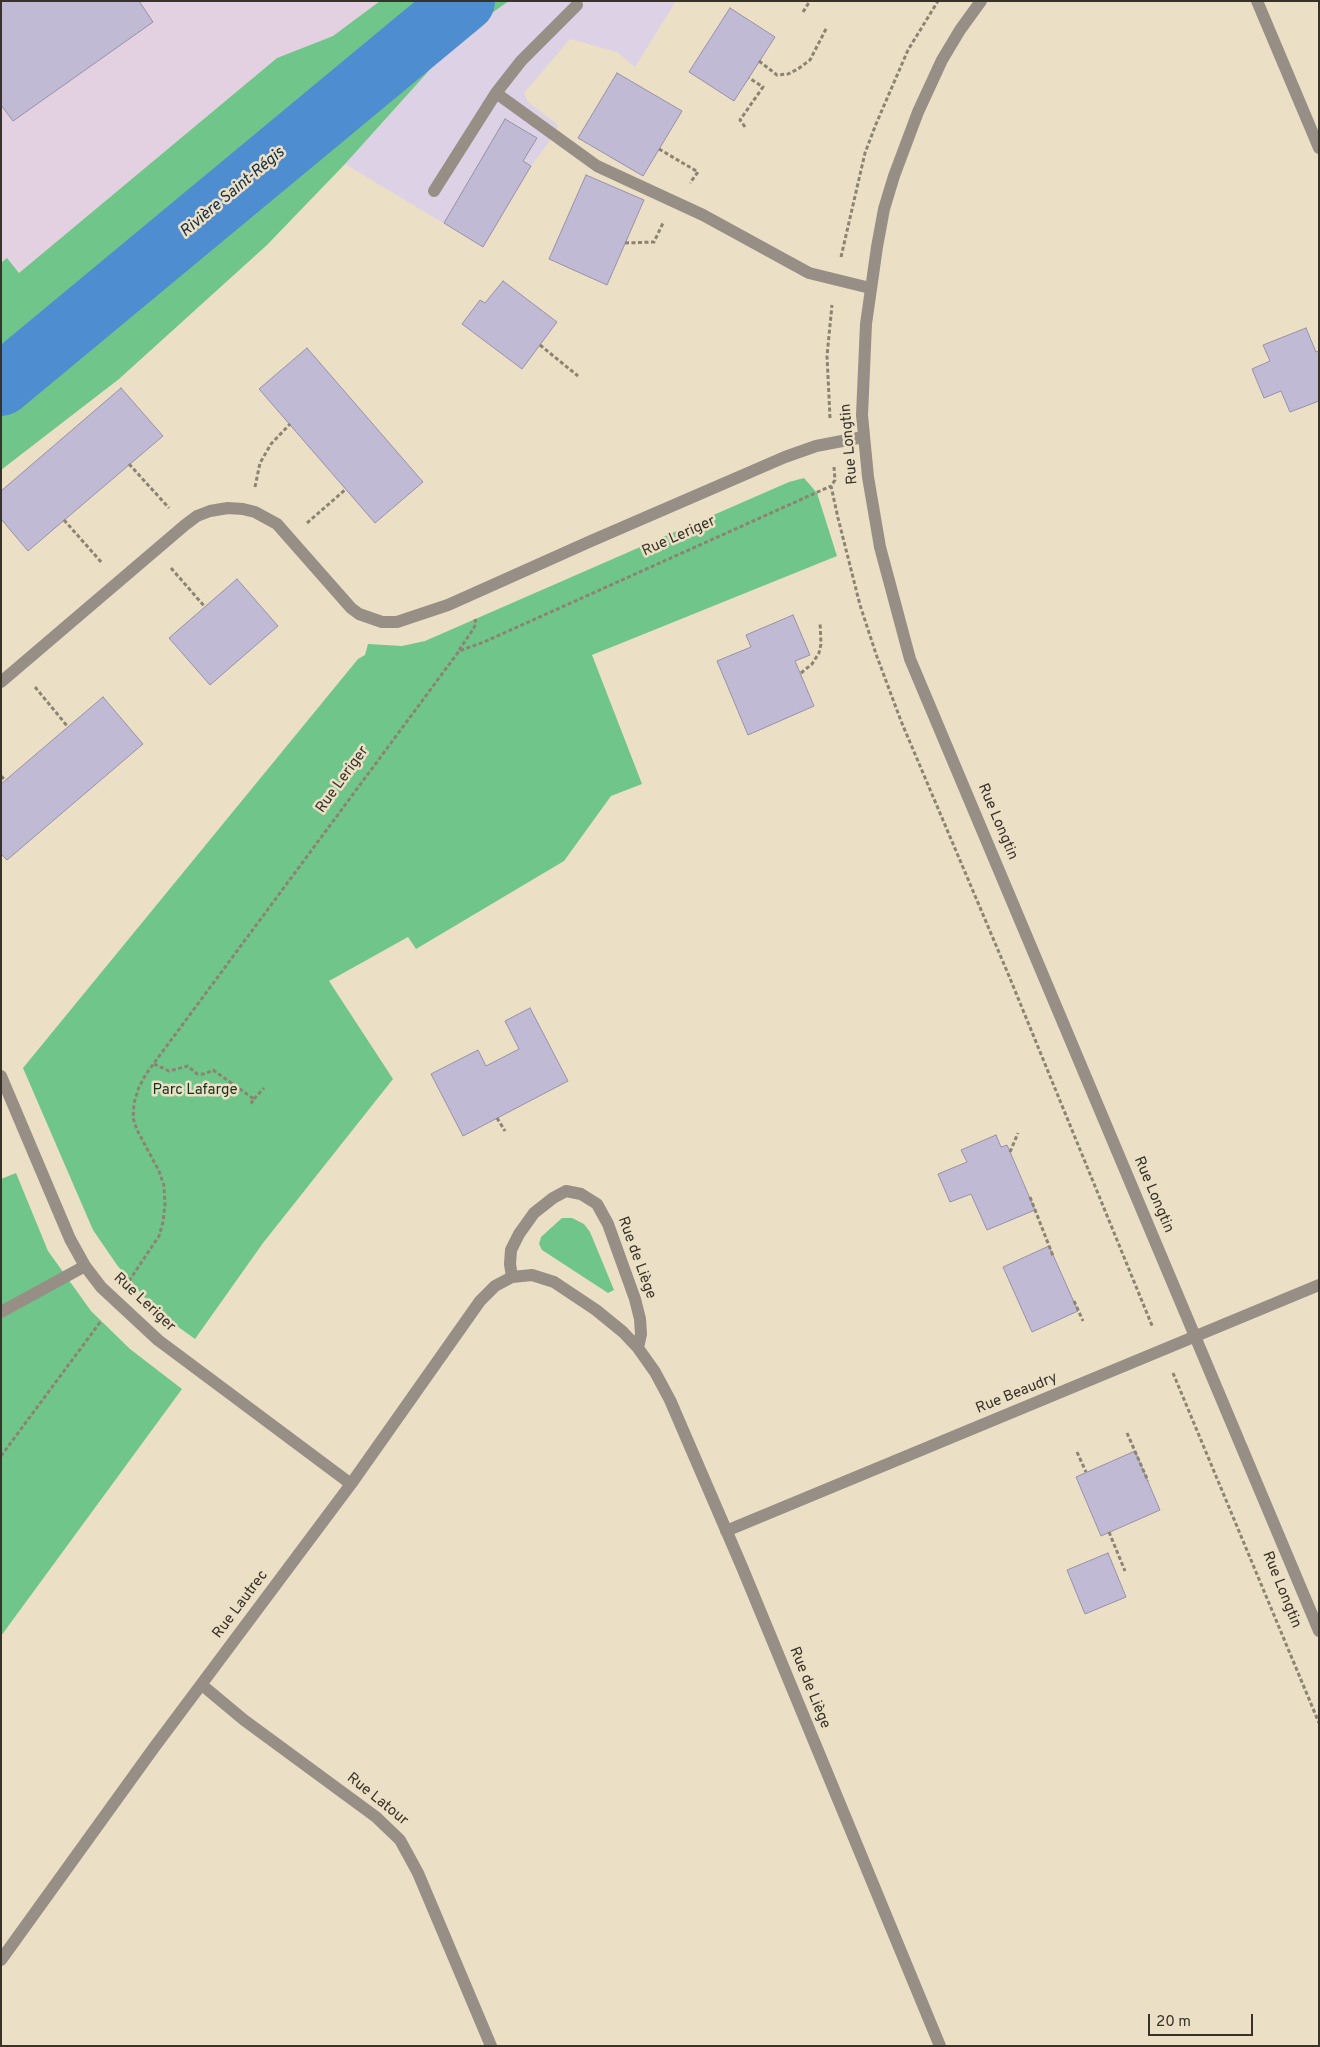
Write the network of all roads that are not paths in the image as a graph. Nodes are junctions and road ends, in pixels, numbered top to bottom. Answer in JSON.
{"nodes":[{"id":1,"x":981,"y":1,"type":"edge"},
{"id":2,"x":1257,"y":1,"type":"edge"},
{"id":3,"x":577,"y":5,"type":"dead end"},
{"id":4,"x":496,"y":94,"type":"junction"},
{"id":5,"x":1319,"y":148,"type":"edge"},
{"id":6,"x":434,"y":191,"type":"dead end"},
{"id":7,"x":870,"y":288,"type":"junction"},
{"id":8,"x":863,"y":437,"type":"junction"},
{"id":9,"x":1,"y":682,"type":"edge"},
{"id":10,"x":1,"y":1076,"type":"edge"},
{"id":11,"x":85,"y":1266,"type":"junction"},
{"id":12,"x":512,"y":1277,"type":"junction"},
{"id":13,"x":1319,"y":1285,"type":"edge"},
{"id":14,"x":1,"y":1312,"type":"edge"},
{"id":15,"x":1195,"y":1336,"type":"junction"},
{"id":16,"x":638,"y":1348,"type":"junction"},
{"id":17,"x":351,"y":1484,"type":"junction"},
{"id":18,"x":726,"y":1531,"type":"junction"},
{"id":19,"x":1319,"y":1631,"type":"edge"},
{"id":20,"x":202,"y":1685,"type":"junction"},
{"id":21,"x":1,"y":1960,"type":"edge"},
{"id":22,"x":491,"y":2046,"type":"edge"},
{"id":23,"x":940,"y":2046,"type":"edge"}],
"edges":[{"from":1,"to":7,"type":"street","name":"Rue Longtin"},
{"from":2,"to":5,"type":"street"},
{"from":3,"to":4,"type":"street"},
{"from":4,"to":6,"type":"street"},
{"from":4,"to":7,"type":"street"},
{"from":7,"to":8,"type":"street","name":"Rue Longtin"},
{"from":8,"to":9,"type":"street","name":"Rue Leriger"},
{"from":8,"to":15,"type":"street","name":"Rue Longtin"},
{"from":10,"to":11,"type":"street","name":"Rue Leriger"},
{"from":11,"to":14,"type":"street"},
{"from":11,"to":17,"type":"street","name":"Rue Leriger"},
{"from":12,"to":16,"type":"street","name":"Rue de Liège"},
{"from":12,"to":16,"type":"street","name":"Rue de Liège"},
{"from":12,"to":17,"type":"street","name":"Rue Lautrec"},
{"from":13,"to":15,"type":"street","name":"Rue Beaudry"},
{"from":15,"to":18,"type":"street","name":"Rue Beaudry"},
{"from":15,"to":19,"type":"street","name":"Rue Longtin"},
{"from":16,"to":18,"type":"street","name":"Rue de Liège"},
{"from":17,"to":20,"type":"street","name":"Rue Lautrec"},
{"from":18,"to":23,"type":"street","name":"Rue de Liège"},
{"from":20,"to":21,"type":"street","name":"Rue Lautrec"},
{"from":20,"to":22,"type":"street","name":"Rue Latour"}]}
